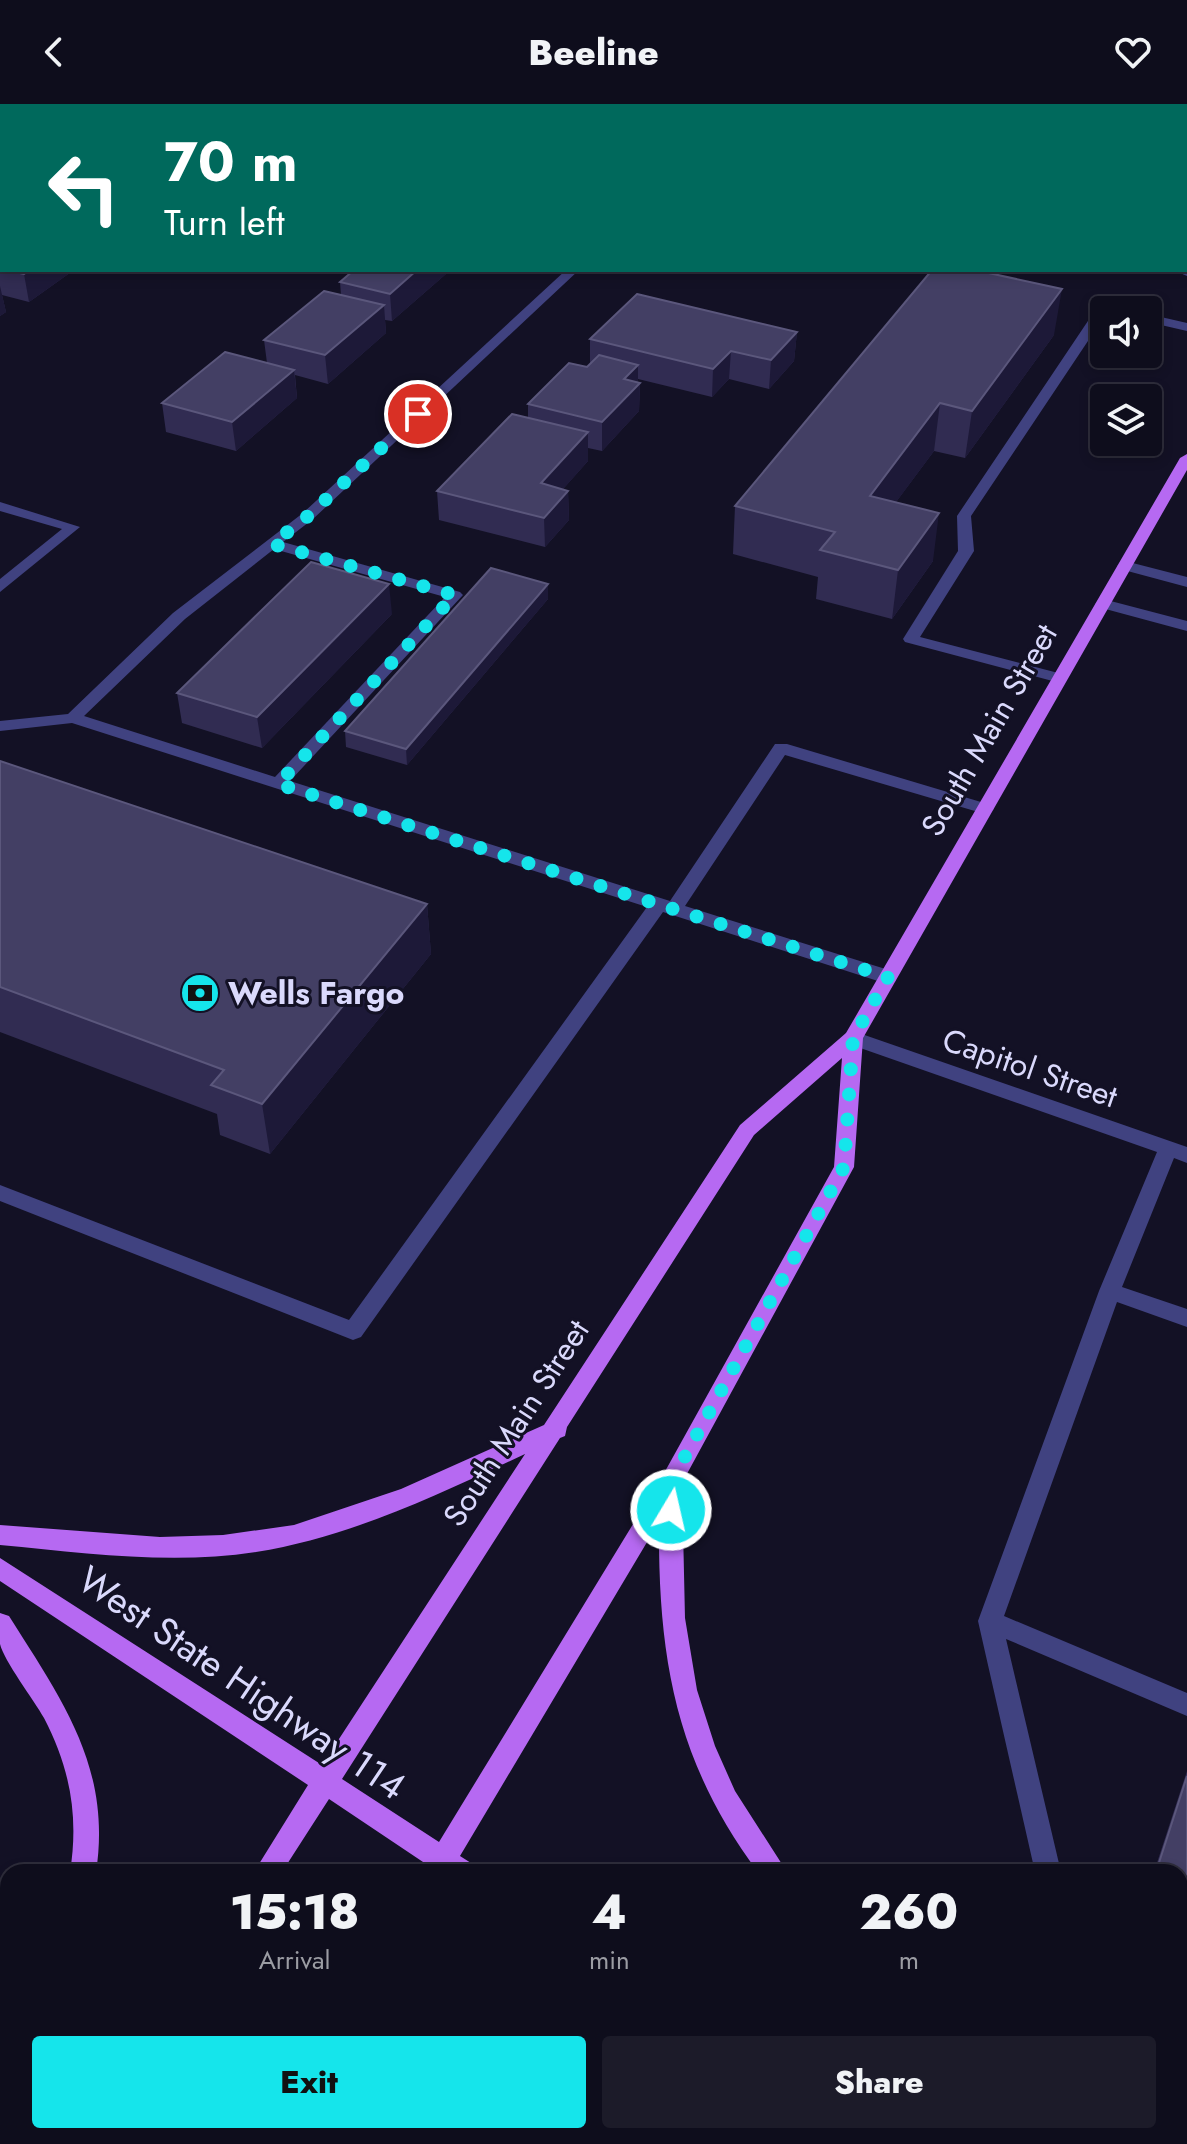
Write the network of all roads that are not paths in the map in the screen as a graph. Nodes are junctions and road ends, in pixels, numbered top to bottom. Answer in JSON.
{"nodes":[{"id":1,"x":571,"y":272,"type":"edge"},
{"id":2,"x":1162,"y":321,"type":"edge"},
{"id":3,"x":1187,"y":327,"type":"edge"},
{"id":4,"x":1090,"y":328,"type":"edge"},
{"id":5,"x":1187,"y":458,"type":"edge"},
{"id":6,"x":0,"y":506,"type":"edge"},
{"id":7,"x":272,"y":544,"type":"junction"},
{"id":8,"x":1125,"y":566,"type":"junction"},
{"id":9,"x":1187,"y":582,"type":"edge"},
{"id":10,"x":0,"y":587,"type":"edge"},
{"id":11,"x":1103,"y":604,"type":"junction"},
{"id":12,"x":1187,"y":626,"type":"edge"},
{"id":13,"x":1060,"y":678,"type":"junction"},
{"id":14,"x":73,"y":718,"type":"junction"},
{"id":15,"x":0,"y":726,"type":"edge"},
{"id":16,"x":278,"y":784,"type":"junction"},
{"id":17,"x":985,"y":809,"type":"junction"},
{"id":18,"x":666,"y":907,"type":"junction"},
{"id":19,"x":888,"y":977,"type":"junction"},
{"id":20,"x":853,"y":1038,"type":"junction"},
{"id":21,"x":1178,"y":1152,"type":"edge"},
{"id":22,"x":0,"y":1193,"type":"edge"},
{"id":23,"x":1110,"y":1291,"type":"junction"},
{"id":24,"x":1187,"y":1318,"type":"edge"},
{"id":25,"x":557,"y":1429,"type":"junction"},
{"id":26,"x":671,"y":1482,"type":"junction"},
{"id":27,"x":0,"y":1535,"type":"edge"},
{"id":28,"x":0,"y":1568,"type":"edge"},
{"id":29,"x":990,"y":1621,"type":"junction"},
{"id":30,"x":0,"y":1624,"type":"edge"},
{"id":31,"x":1187,"y":1705,"type":"edge"},
{"id":32,"x":323,"y":1782,"type":"junction"},
{"id":33,"x":85,"y":1864,"type":"edge"},
{"id":34,"x":272,"y":1864,"type":"edge"},
{"id":35,"x":441,"y":1864,"type":"edge"},
{"id":36,"x":449,"y":1864,"type":"edge"},
{"id":37,"x":768,"y":1864,"type":"edge"},
{"id":38,"x":1046,"y":1864,"type":"edge"}],
"edges":[{"from":1,"to":7,"type":"street"},
{"from":2,"to":3,"type":"street"},
{"from":4,"to":13,"type":"street"},
{"from":5,"to":8,"type":"main road","name":"South Main Street"},
{"from":6,"to":10,"type":"street"},
{"from":7,"to":14,"type":"street"},
{"from":7,"to":16,"type":"street"},
{"from":8,"to":9,"type":"street"},
{"from":8,"to":11,"type":"main road","name":"South Main Street"},
{"from":11,"to":12,"type":"street"},
{"from":11,"to":13,"type":"main road","name":"South Main Street"},
{"from":13,"to":17,"type":"main road","name":"South Main Street"},
{"from":14,"to":15,"type":"street"},
{"from":14,"to":16,"type":"street"},
{"from":16,"to":18,"type":"street"},
{"from":17,"to":18,"type":"street"},
{"from":17,"to":19,"type":"main road","name":"South Main Street"},
{"from":18,"to":19,"type":"street"},
{"from":18,"to":22,"type":"street"},
{"from":19,"to":20,"type":"main road","name":"South Main Street"},
{"from":20,"to":21,"type":"street","name":"Capitol Street"},
{"from":20,"to":25,"type":"main road","name":"South Main Street"},
{"from":20,"to":26,"type":"main road","name":"South Main Street"},
{"from":21,"to":23,"type":"street"},
{"from":23,"to":24,"type":"street"},
{"from":23,"to":29,"type":"street"},
{"from":25,"to":27,"type":"main road"},
{"from":25,"to":32,"type":"main road","name":"South Main Street"},
{"from":26,"to":36,"type":"main road","name":"South Main Street"},
{"from":26,"to":37,"type":"main road"},
{"from":28,"to":32,"type":"main road","name":"West State Highway 114"},
{"from":29,"to":31,"type":"street"},
{"from":29,"to":38,"type":"street"},
{"from":30,"to":33,"type":"main road"},
{"from":32,"to":34,"type":"main road","name":"South Main Street"},
{"from":32,"to":35,"type":"main road","name":"West State Highway 114"}]}
